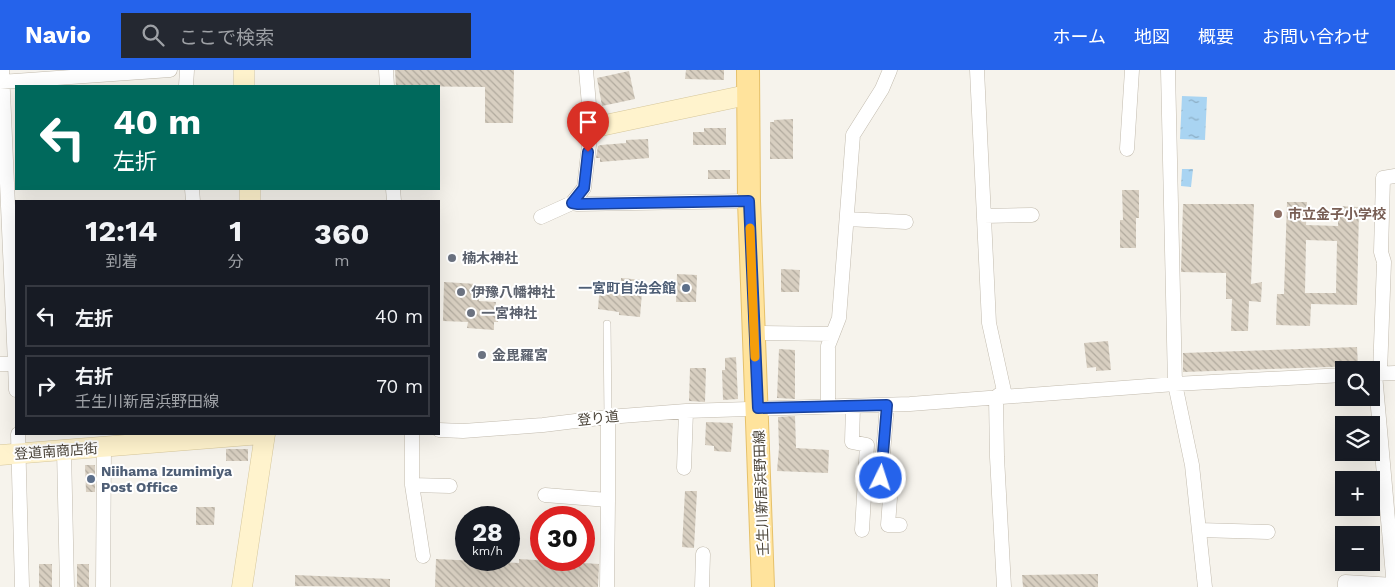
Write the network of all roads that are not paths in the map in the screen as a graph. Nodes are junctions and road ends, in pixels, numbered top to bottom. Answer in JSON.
{"nodes":[{"id":1,"x":161,"y":70,"type":"edge"},
{"id":2,"x":170,"y":70,"type":"edge"},
{"id":3,"x":187,"y":70,"type":"edge"},
{"id":4,"x":244,"y":70,"type":"edge"},
{"id":5,"x":386,"y":70,"type":"edge"},
{"id":6,"x":586,"y":70,"type":"edge"},
{"id":7,"x":748,"y":70,"type":"edge"},
{"id":8,"x":890,"y":70,"type":"edge"},
{"id":9,"x":977,"y":70,"type":"edge"},
{"id":10,"x":1132,"y":70,"type":"edge"},
{"id":11,"x":1168,"y":70,"type":"edge"},
{"id":12,"x":2,"y":78,"type":"edge"},
{"id":13,"x":84,"y":82,"type":"edge"},
{"id":14,"x":186,"y":85,"type":"edge"},
{"id":15,"x":244,"y":85,"type":"edge"},
{"id":16,"x":386,"y":85,"type":"edge"},
{"id":17,"x":747,"y":95,"type":"junction"},
{"id":18,"x":592,"y":128,"type":"junction"},
{"id":19,"x":3,"y":147,"type":"edge"},
{"id":20,"x":1127,"y":149,"type":"dead end"},
{"id":21,"x":1395,"y":176,"type":"edge"},
{"id":22,"x":4,"y":196,"type":"edge"},
{"id":23,"x":749,"y":201,"type":"junction"},
{"id":24,"x":572,"y":203,"type":"junction"},
{"id":25,"x":1032,"y":215,"type":"dead end"},
{"id":26,"x":984,"y":216,"type":"junction"},
{"id":27,"x":541,"y":217,"type":"dead end"},
{"id":28,"x":847,"y":219,"type":"junction"},
{"id":29,"x":906,"y":222,"type":"dead end"},
{"id":30,"x":14,"y":283,"type":"edge"},
{"id":31,"x":607,"y":324,"type":"dead end"},
{"id":32,"x":754,"y":333,"type":"junction"},
{"id":33,"x":832,"y":334,"type":"junction"},
{"id":34,"x":15,"y":341,"type":"edge"},
{"id":35,"x":1376,"y":361,"type":"edge"},
{"id":36,"x":0,"y":364,"type":"edge"},
{"id":37,"x":15,"y":364,"type":"edge"},
{"id":38,"x":1395,"y":373,"type":"edge"},
{"id":39,"x":1380,"y":374,"type":"edge"},
{"id":40,"x":1335,"y":375,"type":"edge"},
{"id":41,"x":1175,"y":384,"type":"junction"},
{"id":42,"x":996,"y":397,"type":"junction"},
{"id":43,"x":887,"y":405,"type":"junction"},
{"id":44,"x":828,"y":406,"type":"junction"},
{"id":45,"x":853,"y":406,"type":"junction"},
{"id":46,"x":1379,"y":406,"type":"edge"},
{"id":47,"x":758,"y":408,"type":"junction"},
{"id":48,"x":686,"y":411,"type":"junction"},
{"id":49,"x":608,"y":416,"type":"junction"},
{"id":50,"x":440,"y":430,"type":"edge"},
{"id":51,"x":18,"y":435,"type":"edge"},
{"id":52,"x":236,"y":435,"type":"edge"},
{"id":53,"x":263,"y":435,"type":"edge"},
{"id":54,"x":412,"y":435,"type":"edge"},
{"id":55,"x":156,"y":438,"type":"edge"},
{"id":56,"x":104,"y":447,"type":"junction"},
{"id":57,"x":64,"y":450,"type":"junction"},
{"id":58,"x":10,"y":454,"type":"edge"},
{"id":59,"x":684,"y":468,"type":"dead end"},
{"id":60,"x":412,"y":485,"type":"junction"},
{"id":61,"x":450,"y":486,"type":"dead end"},
{"id":62,"x":545,"y":495,"type":"dead end"},
{"id":63,"x":608,"y":500,"type":"junction"},
{"id":64,"x":1392,"y":524,"type":"edge"},
{"id":65,"x":900,"y":525,"type":"dead end"},
{"id":66,"x":862,"y":530,"type":"dead end"},
{"id":67,"x":1199,"y":530,"type":"junction"},
{"id":68,"x":1268,"y":532,"type":"dead end"},
{"id":69,"x":703,"y":554,"type":"dead end"},
{"id":70,"x":424,"y":556,"type":"dead end"},
{"id":71,"x":1393,"y":563,"type":"edge"},
{"id":72,"x":1394,"y":586,"type":"edge"},
{"id":73,"x":22,"y":587,"type":"edge"},
{"id":74,"x":67,"y":587,"type":"edge"},
{"id":75,"x":103,"y":587,"type":"edge"},
{"id":76,"x":242,"y":587,"type":"edge"},
{"id":77,"x":607,"y":587,"type":"edge"},
{"id":78,"x":702,"y":587,"type":"edge"},
{"id":79,"x":763,"y":587,"type":"edge"},
{"id":80,"x":1004,"y":587,"type":"edge"},
{"id":81,"x":1205,"y":587,"type":"edge"},
{"id":82,"x":1345,"y":587,"type":"edge"}],
"edges":[{"from":1,"to":2,"type":"street"},
{"from":1,"to":13,"type":"street"},
{"from":3,"to":14,"type":"street"},
{"from":4,"to":15,"type":"street"},
{"from":5,"to":16,"type":"street"},
{"from":6,"to":18,"type":"street"},
{"from":7,"to":17,"type":"main road","name":"壬生川新居浜野田線"},
{"from":8,"to":28,"type":"street"},
{"from":9,"to":26,"type":"street"},
{"from":10,"to":20,"type":"street"},
{"from":11,"to":41,"type":"street"},
{"from":12,"to":13,"type":"street"},
{"from":12,"to":19,"type":"street"},
{"from":17,"to":18,"type":"street"},
{"from":17,"to":23,"type":"main road","name":"壬生川新居浜野田線"},
{"from":18,"to":24,"type":"street"},
{"from":19,"to":22,"type":"street"},
{"from":21,"to":35,"type":"street"},
{"from":22,"to":30,"type":"street"},
{"from":23,"to":24,"type":"street"},
{"from":23,"to":32,"type":"main road","name":"壬生川新居浜野田線"},
{"from":24,"to":27,"type":"street"},
{"from":25,"to":26,"type":"street"},
{"from":26,"to":42,"type":"street"},
{"from":28,"to":29,"type":"street"},
{"from":28,"to":33,"type":"street"},
{"from":30,"to":34,"type":"street"},
{"from":31,"to":49,"type":"lane"},
{"from":32,"to":33,"type":"street"},
{"from":32,"to":47,"type":"main road","name":"壬生川新居浜野田線"},
{"from":33,"to":44,"type":"street"},
{"from":34,"to":37,"type":"street"},
{"from":36,"to":37,"type":"street"},
{"from":38,"to":39,"type":"street"},
{"from":40,"to":41,"type":"street","name":"登り道"},
{"from":41,"to":42,"type":"street","name":"登り道"},
{"from":41,"to":67,"type":"street"},
{"from":42,"to":43,"type":"street","name":"登り道"},
{"from":42,"to":80,"type":"street"},
{"from":43,"to":45,"type":"street","name":"登り道"},
{"from":43,"to":65,"type":"street"},
{"from":44,"to":45,"type":"street","name":"登り道"},
{"from":44,"to":47,"type":"street","name":"登り道"},
{"from":45,"to":66,"type":"street"},
{"from":46,"to":64,"type":"street"},
{"from":47,"to":48,"type":"street","name":"登り道"},
{"from":47,"to":79,"type":"main road","name":"壬生川新居浜野田線"},
{"from":48,"to":49,"type":"street","name":"登り道"},
{"from":48,"to":59,"type":"street"},
{"from":49,"to":50,"type":"street","name":"登り道"},
{"from":49,"to":63,"type":"street"},
{"from":51,"to":58,"type":"street"},
{"from":52,"to":55,"type":"street","name":"登道南商店街"},
{"from":53,"to":76,"type":"street"},
{"from":54,"to":60,"type":"street"},
{"from":55,"to":56,"type":"street","name":"登道南商店街"},
{"from":56,"to":57,"type":"street","name":"登道南商店街"},
{"from":56,"to":75,"type":"street"},
{"from":57,"to":58,"type":"street","name":"登道南商店街"},
{"from":57,"to":74,"type":"street"},
{"from":58,"to":73,"type":"street"},
{"from":60,"to":61,"type":"street"},
{"from":60,"to":70,"type":"street"},
{"from":62,"to":63,"type":"street"},
{"from":63,"to":77,"type":"street"},
{"from":64,"to":71,"type":"street"},
{"from":67,"to":68,"type":"street"},
{"from":67,"to":81,"type":"street"},
{"from":69,"to":78,"type":"street"},
{"from":71,"to":72,"type":"street"},
{"from":72,"to":82,"type":"street"}]}
